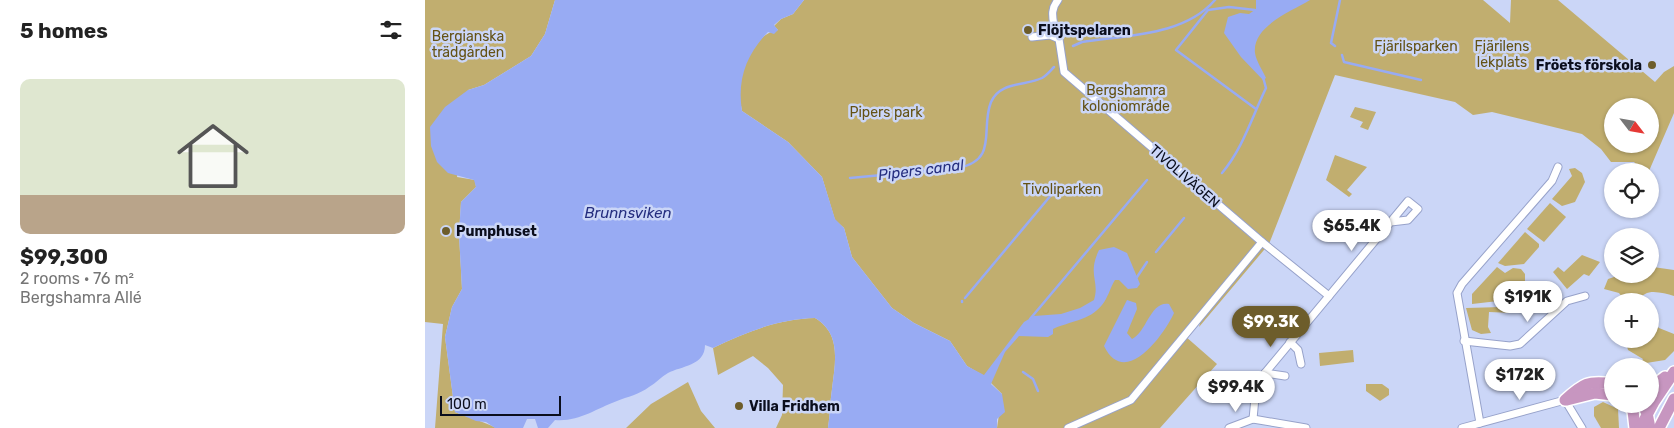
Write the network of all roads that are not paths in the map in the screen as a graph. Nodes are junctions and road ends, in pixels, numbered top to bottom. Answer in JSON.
{"nodes":[{"id":1,"x":1058,"y":0,"type":"edge"},
{"id":2,"x":1055,"y":33,"type":"junction"},
{"id":3,"x":1032,"y":38,"type":"dead end"},
{"id":4,"x":1558,"y":167,"type":"dead end"},
{"id":5,"x":1391,"y":222,"type":"dead end"},
{"id":6,"x":1262,"y":242,"type":"junction"},
{"id":7,"x":1329,"y":296,"type":"junction"},
{"id":8,"x":1585,"y":296,"type":"dead end"},
{"id":9,"x":1464,"y":341,"type":"junction"},
{"id":10,"x":1290,"y":342,"type":"junction"},
{"id":11,"x":1301,"y":364,"type":"dead end"},
{"id":12,"x":1674,"y":370,"type":"edge"},
{"id":13,"x":1265,"y":374,"type":"junction"},
{"id":14,"x":1285,"y":376,"type":"dead end"},
{"id":15,"x":1659,"y":381,"type":"edge"},
{"id":16,"x":1604,"y":383,"type":"edge"},
{"id":17,"x":1659,"y":390,"type":"edge"},
{"id":18,"x":1604,"y":394,"type":"edge"},
{"id":19,"x":1674,"y":399,"type":"edge"},
{"id":20,"x":1565,"y":400,"type":"junction"},
{"id":21,"x":1633,"y":413,"type":"edge"},
{"id":22,"x":1644,"y":413,"type":"edge"},
{"id":23,"x":1646,"y":413,"type":"edge"},
{"id":24,"x":1253,"y":419,"type":"junction"},
{"id":25,"x":1480,"y":423,"type":"junction"},
{"id":26,"x":1068,"y":428,"type":"edge"},
{"id":27,"x":1229,"y":428,"type":"edge"},
{"id":28,"x":1306,"y":428,"type":"edge"},
{"id":29,"x":1462,"y":428,"type":"edge"},
{"id":30,"x":1582,"y":428,"type":"edge"},
{"id":31,"x":1635,"y":428,"type":"edge"},
{"id":32,"x":1641,"y":428,"type":"edge"},
{"id":33,"x":1650,"y":428,"type":"edge"},
{"id":34,"x":1659,"y":428,"type":"edge"}],
"edges":[{"from":1,"to":2,"type":"street"},
{"from":2,"to":3,"type":"street"},
{"from":2,"to":6,"type":"street","name":"TIVOLIVÄGEN"},
{"from":4,"to":9,"type":"street"},
{"from":5,"to":7,"type":"street"},
{"from":6,"to":7,"type":"street","name":"TIVOLIVÄGEN"},
{"from":6,"to":26,"type":"street"},
{"from":7,"to":10,"type":"street"},
{"from":8,"to":9,"type":"street"},
{"from":9,"to":25,"type":"street"},
{"from":10,"to":11,"type":"street"},
{"from":10,"to":13,"type":"street"},
{"from":12,"to":15,"type":"highway"},
{"from":12,"to":17,"type":"highway"},
{"from":13,"to":14,"type":"street"},
{"from":13,"to":24,"type":"street"},
{"from":16,"to":20,"type":"highway"},
{"from":18,"to":20,"type":"highway"},
{"from":19,"to":34,"type":"highway"},
{"from":20,"to":25,"type":"street"},
{"from":20,"to":30,"type":"street"},
{"from":21,"to":31,"type":"highway"},
{"from":22,"to":32,"type":"highway"},
{"from":23,"to":33,"type":"highway"},
{"from":24,"to":27,"type":"street"},
{"from":24,"to":28,"type":"street"},
{"from":25,"to":29,"type":"street"}]}
